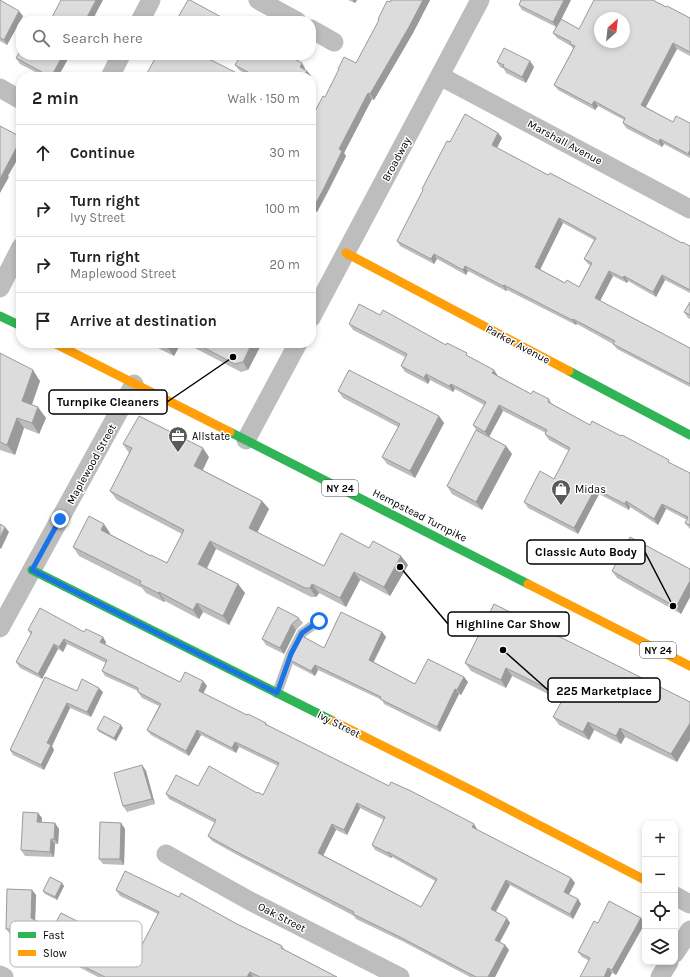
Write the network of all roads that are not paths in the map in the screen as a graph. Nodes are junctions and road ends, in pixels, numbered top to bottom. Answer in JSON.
{"nodes":[{"id":1,"x":151,"y":0,"type":"edge"},
{"id":2,"x":258,"y":0,"type":"edge"},
{"id":3,"x":480,"y":0,"type":"edge"},
{"id":4,"x":143,"y":16,"type":"edge"},
{"id":5,"x":288,"y":16,"type":"edge"},
{"id":6,"x":316,"y":32,"type":"edge"},
{"id":7,"x":334,"y":42,"type":"dead end"},
{"id":8,"x":119,"y":60,"type":"edge"},
{"id":9,"x":113,"y":72,"type":"edge"},
{"id":10,"x":440,"y":76,"type":"junction"},
{"id":11,"x":0,"y":88,"type":"edge"},
{"id":12,"x":16,"y":97,"type":"edge"},
{"id":13,"x":690,"y":209,"type":"edge"},
{"id":14,"x":346,"y":253,"type":"junction"},
{"id":15,"x":16,"y":257,"type":"edge"},
{"id":16,"x":0,"y":288,"type":"edge"},
{"id":17,"x":316,"y":309,"type":"edge"},
{"id":18,"x":0,"y":316,"type":"edge"},
{"id":19,"x":16,"y":324,"type":"edge"},
{"id":20,"x":64,"y":348,"type":"edge"},
{"id":21,"x":295,"y":348,"type":"edge"},
{"id":22,"x":134,"y":384,"type":"junction"},
{"id":23,"x":690,"y":435,"type":"edge"},
{"id":24,"x":246,"y":440,"type":"junction"},
{"id":25,"x":32,"y":570,"type":"junction"},
{"id":26,"x":319,"y":621,"type":"dead end"},
{"id":27,"x":0,"y":628,"type":"edge"},
{"id":28,"x":690,"y":666,"type":"edge"},
{"id":29,"x":277,"y":693,"type":"junction"},
{"id":30,"x":166,"y":854,"type":"dead end"},
{"id":31,"x":642,"y":878,"type":"edge"},
{"id":32,"x":678,"y":898,"type":"edge"},
{"id":33,"x":690,"y":904,"type":"edge"},
{"id":34,"x":690,"y":930,"type":"edge"},
{"id":35,"x":678,"y":948,"type":"edge"},
{"id":36,"x":667,"y":965,"type":"edge"},
{"id":37,"x":0,"y":975,"type":"edge"},
{"id":38,"x":4,"y":977,"type":"edge"},
{"id":39,"x":400,"y":977,"type":"edge"},
{"id":40,"x":660,"y":977,"type":"edge"}],
"edges":[{"from":1,"to":4,"type":"street"},
{"from":2,"to":5,"type":"street"},
{"from":3,"to":10,"type":"street","name":"Broadway"},
{"from":6,"to":7,"type":"street"},
{"from":8,"to":9,"type":"street"},
{"from":10,"to":13,"type":"street","name":"Marshall Avenue"},
{"from":10,"to":14,"type":"street","name":"Broadway"},
{"from":11,"to":12,"type":"street"},
{"from":14,"to":17,"type":"street","name":"Broadway"},
{"from":14,"to":23,"type":"street","name":"Parker Avenue"},
{"from":15,"to":16,"type":"street"},
{"from":18,"to":19,"type":"street"},
{"from":20,"to":22,"type":"street","name":"Hempstead Turnpike","number":"NY 24"},
{"from":21,"to":24,"type":"street"},
{"from":22,"to":24,"type":"street","name":"Hempstead Turnpike","number":"NY 24"},
{"from":22,"to":25,"type":"street","name":"Maplewood Street"},
{"from":24,"to":28,"type":"street","name":"Hempstead Turnpike","number":"NY 24"},
{"from":25,"to":27,"type":"street","name":"Maplewood Street"},
{"from":25,"to":29,"type":"street","name":"Ivy Street"},
{"from":26,"to":29,"type":"lane"},
{"from":29,"to":31,"type":"street","name":"Ivy Street"},
{"from":30,"to":39,"type":"street","name":"Oak Street"},
{"from":32,"to":33,"type":"street"},
{"from":34,"to":35,"type":"street"},
{"from":36,"to":40,"type":"street"},
{"from":37,"to":38,"type":"street"}]}
